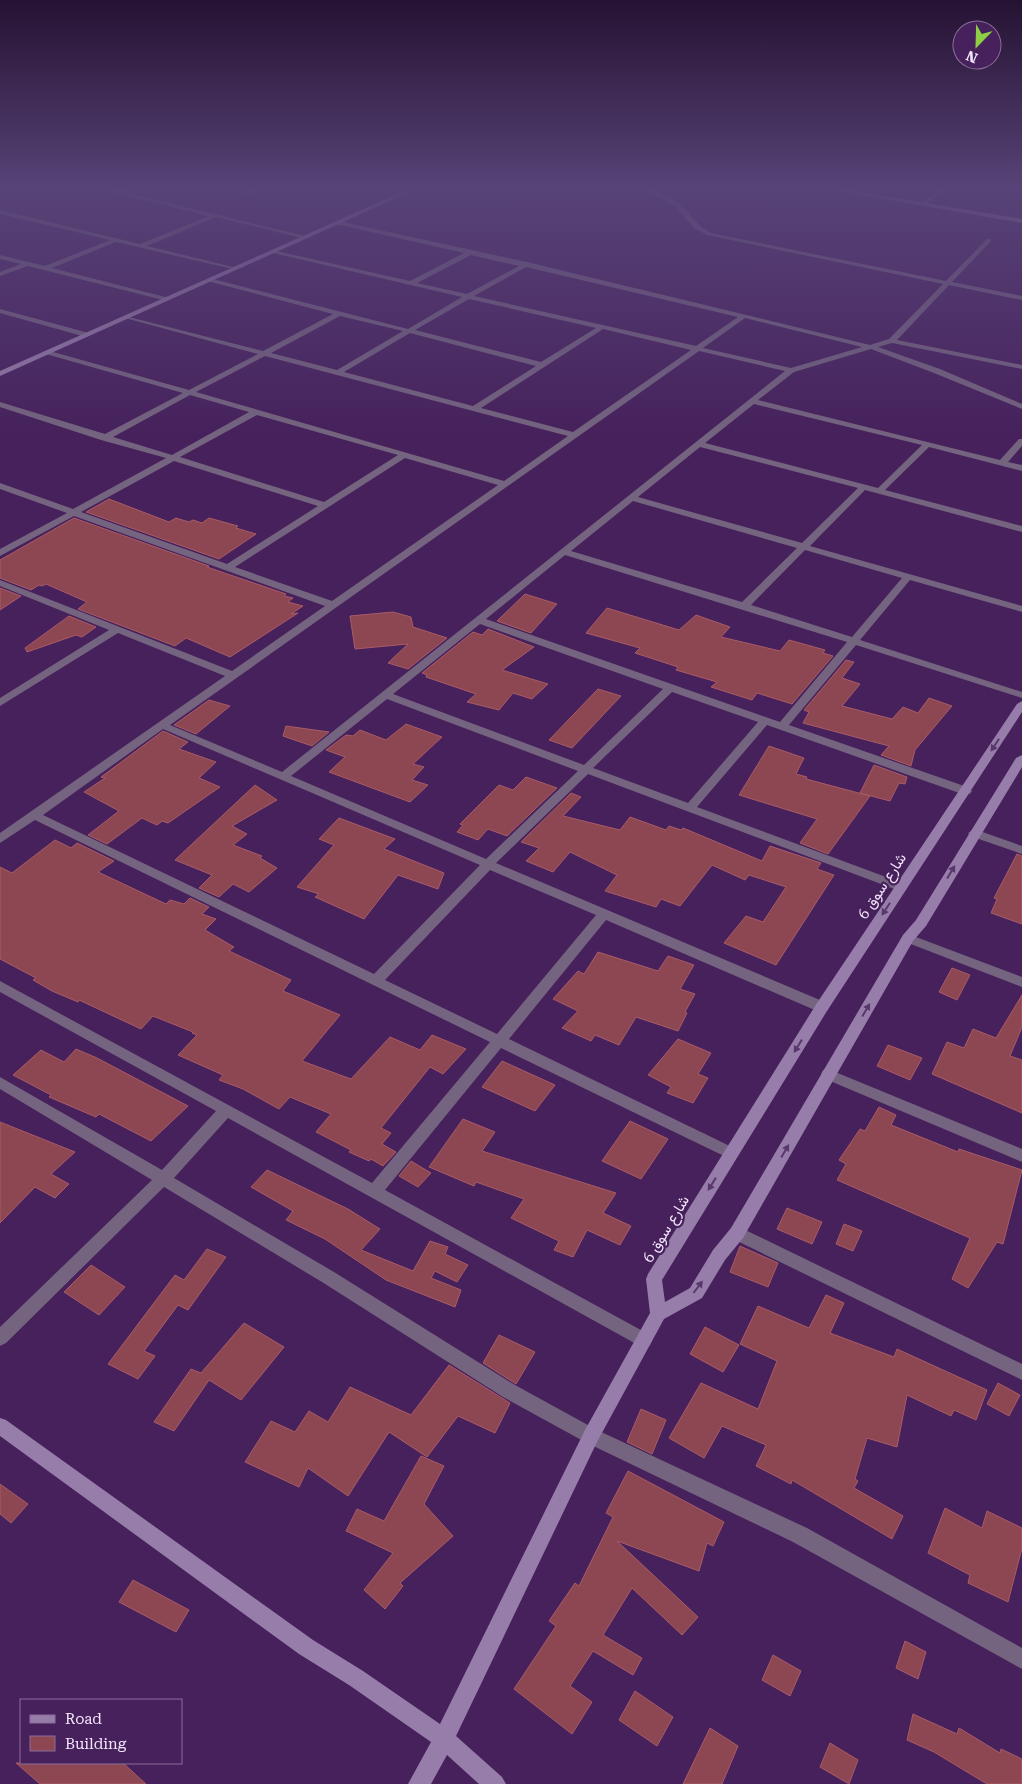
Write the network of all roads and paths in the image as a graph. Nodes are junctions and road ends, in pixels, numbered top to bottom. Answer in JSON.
{"nodes":[{"id":1,"x":55,"y":270,"type":"edge"},
{"id":2,"x":232,"y":270,"type":"edge"},
{"id":3,"x":351,"y":270,"type":"edge"},
{"id":4,"x":436,"y":270,"type":"edge"},
{"id":5,"x":516,"y":270,"type":"edge"},
{"id":6,"x":553,"y":270,"type":"edge"},
{"id":7,"x":883,"y":270,"type":"edge"},
{"id":8,"x":961,"y":270,"type":"edge"},
{"id":9,"x":209,"y":280,"type":"junction"},
{"id":10,"x":949,"y":283,"type":"junction"},
{"id":11,"x":410,"y":284,"type":"junction"},
{"id":12,"x":467,"y":297,"type":"junction"},
{"id":13,"x":1022,"y":298,"type":"edge"},
{"id":14,"x":167,"y":299,"type":"junction"},
{"id":15,"x":0,"y":311,"type":"edge"},
{"id":16,"x":338,"y":314,"type":"junction"},
{"id":17,"x":744,"y":316,"type":"junction"},
{"id":18,"x":127,"y":317,"type":"junction"},
{"id":19,"x":602,"y":327,"type":"junction"},
{"id":20,"x":407,"y":332,"type":"junction"},
{"id":21,"x":86,"y":335,"type":"junction"},
{"id":22,"x":892,"y":341,"type":"junction"},
{"id":23,"x":874,"y":348,"type":"junction"},
{"id":24,"x":697,"y":349,"type":"junction"},
{"id":25,"x":49,"y":352,"type":"junction"},
{"id":26,"x":266,"y":354,"type":"junction"},
{"id":27,"x":543,"y":365,"type":"junction"},
{"id":28,"x":1022,"y":367,"type":"edge"},
{"id":29,"x":791,"y":370,"type":"junction"},
{"id":30,"x":338,"y":373,"type":"junction"},
{"id":31,"x":0,"y":374,"type":"edge"},
{"id":32,"x":190,"y":393,"type":"junction"},
{"id":33,"x":753,"y":401,"type":"junction"},
{"id":34,"x":0,"y":404,"type":"edge"},
{"id":35,"x":1022,"y":407,"type":"edge"},
{"id":36,"x":474,"y":408,"type":"junction"},
{"id":37,"x":256,"y":412,"type":"junction"},
{"id":38,"x":575,"y":434,"type":"junction"},
{"id":39,"x":104,"y":438,"type":"junction"},
{"id":40,"x":1022,"y":441,"type":"edge"},
{"id":41,"x":699,"y":444,"type":"junction"},
{"id":42,"x":928,"y":444,"type":"junction"},
{"id":43,"x":404,"y":454,"type":"junction"},
{"id":44,"x":173,"y":458,"type":"junction"},
{"id":45,"x":1002,"y":463,"type":"junction"},
{"id":46,"x":1022,"y":468,"type":"edge"},
{"id":47,"x":505,"y":484,"type":"junction"},
{"id":48,"x":864,"y":487,"type":"junction"},
{"id":49,"x":1,"y":488,"type":"edge"},
{"id":50,"x":880,"y":491,"type":"junction"},
{"id":51,"x":632,"y":498,"type":"junction"},
{"id":52,"x":324,"y":505,"type":"junction"},
{"id":53,"x":74,"y":512,"type":"junction"},
{"id":54,"x":1022,"y":529,"type":"edge"},
{"id":55,"x":803,"y":546,"type":"junction"},
{"id":56,"x":564,"y":552,"type":"junction"},
{"id":57,"x":0,"y":553,"type":"edge"},
{"id":58,"x":228,"y":567,"type":"junction"},
{"id":59,"x":908,"y":577,"type":"junction"},
{"id":60,"x":0,"y":583,"type":"edge"},
{"id":61,"x":333,"y":605,"type":"junction"},
{"id":62,"x":744,"y":606,"type":"junction"},
{"id":63,"x":1022,"y":610,"type":"edge"},
{"id":64,"x":478,"y":620,"type":"junction"},
{"id":65,"x":117,"y":629,"type":"junction"},
{"id":66,"x":855,"y":641,"type":"junction"},
{"id":67,"x":233,"y":675,"type":"junction"},
{"id":68,"x":671,"y":687,"type":"junction"},
{"id":69,"x":386,"y":695,"type":"junction"},
{"id":70,"x":1022,"y":695,"type":"edge"},
{"id":71,"x":0,"y":703,"type":"edge"},
{"id":72,"x":1022,"y":704,"type":"edge"},
{"id":73,"x":765,"y":720,"type":"junction"},
{"id":74,"x":162,"y":725,"type":"junction"},
{"id":75,"x":782,"y":726,"type":"junction"},
{"id":76,"x":1022,"y":758,"type":"edge"},
{"id":77,"x":587,"y":768,"type":"junction"},
{"id":78,"x":283,"y":777,"type":"junction"},
{"id":79,"x":966,"y":791,"type":"junction"},
{"id":80,"x":691,"y":808,"type":"junction"},
{"id":81,"x":34,"y":815,"type":"junction"},
{"id":82,"x":974,"y":833,"type":"junction"},
{"id":83,"x":0,"y":839,"type":"edge"},
{"id":84,"x":1022,"y":850,"type":"edge"},
{"id":85,"x":488,"y":864,"type":"junction"},
{"id":86,"x":901,"y":887,"type":"junction"},
{"id":87,"x":604,"y":914,"type":"junction"},
{"id":88,"x":908,"y":938,"type":"junction"},
{"id":89,"x":376,"y":980,"type":"junction"},
{"id":90,"x":1022,"y":982,"type":"edge"},
{"id":91,"x":0,"y":986,"type":"edge"},
{"id":92,"x":822,"y":1007,"type":"junction"},
{"id":93,"x":499,"y":1040,"type":"junction"},
{"id":94,"x":828,"y":1074,"type":"junction"},
{"id":95,"x":0,"y":1082,"type":"edge"},
{"id":96,"x":226,"y":1110,"type":"junction"},
{"id":97,"x":731,"y":1153,"type":"junction"},
{"id":98,"x":1022,"y":1156,"type":"edge"},
{"id":99,"x":164,"y":1178,"type":"junction"},
{"id":100,"x":374,"y":1192,"type":"junction"},
{"id":101,"x":737,"y":1233,"type":"junction"},
{"id":102,"x":658,"y":1314,"type":"junction"},
{"id":103,"x":0,"y":1338,"type":"edge"},
{"id":104,"x":644,"y":1340,"type":"junction"},
{"id":105,"x":1022,"y":1372,"type":"edge"},
{"id":106,"x":0,"y":1426,"type":"edge"},
{"id":107,"x":591,"y":1436,"type":"junction"},
{"id":108,"x":1022,"y":1660,"type":"edge"},
{"id":109,"x":444,"y":1739,"type":"junction"},
{"id":110,"x":419,"y":1784,"type":"edge"},
{"id":111,"x":495,"y":1784,"type":"edge"}],
"edges":[{"from":1,"to":14,"type":"street"},
{"from":2,"to":9,"type":"street"},
{"from":3,"to":11,"type":"street"},
{"from":4,"to":11,"type":"street"},
{"from":5,"to":12,"type":"street"},
{"from":6,"to":17,"type":"street"},
{"from":7,"to":10,"type":"street"},
{"from":8,"to":10,"type":"street"},
{"from":9,"to":14,"type":"street"},
{"from":9,"to":16,"type":"street"},
{"from":10,"to":13,"type":"street"},
{"from":10,"to":22,"type":"street"},
{"from":11,"to":12,"type":"street"},
{"from":12,"to":19,"type":"street"},
{"from":12,"to":20,"type":"street"},
{"from":14,"to":18,"type":"street"},
{"from":15,"to":21,"type":"street"},
{"from":16,"to":20,"type":"street"},
{"from":16,"to":26,"type":"street"},
{"from":17,"to":23,"type":"street"},
{"from":17,"to":24,"type":"street"},
{"from":18,"to":21,"type":"street"},
{"from":18,"to":26,"type":"street"},
{"from":19,"to":24,"type":"street"},
{"from":19,"to":27,"type":"street"},
{"from":20,"to":27,"type":"street"},
{"from":20,"to":30,"type":"street"},
{"from":21,"to":25,"type":"street"},
{"from":22,"to":23,"type":"street"},
{"from":22,"to":28,"type":"street"},
{"from":23,"to":29,"type":"street"},
{"from":23,"to":35,"type":"street"},
{"from":24,"to":29,"type":"street"},
{"from":24,"to":38,"type":"street"},
{"from":25,"to":31,"type":"street"},
{"from":25,"to":32,"type":"street"},
{"from":26,"to":30,"type":"street"},
{"from":26,"to":32,"type":"street"},
{"from":27,"to":36,"type":"street"},
{"from":29,"to":33,"type":"street"},
{"from":30,"to":36,"type":"street"},
{"from":32,"to":37,"type":"street"},
{"from":32,"to":39,"type":"street"},
{"from":33,"to":41,"type":"street"},
{"from":33,"to":42,"type":"street"},
{"from":34,"to":39,"type":"street"},
{"from":36,"to":38,"type":"street"},
{"from":37,"to":43,"type":"street"},
{"from":37,"to":44,"type":"street"},
{"from":38,"to":47,"type":"street"},
{"from":39,"to":44,"type":"street"},
{"from":40,"to":45,"type":"street"},
{"from":41,"to":48,"type":"street"},
{"from":41,"to":51,"type":"street"},
{"from":42,"to":45,"type":"street"},
{"from":42,"to":50,"type":"street"},
{"from":43,"to":47,"type":"street"},
{"from":43,"to":52,"type":"street"},
{"from":44,"to":52,"type":"street"},
{"from":44,"to":53,"type":"street"},
{"from":45,"to":46,"type":"street"},
{"from":47,"to":61,"type":"street"},
{"from":48,"to":50,"type":"street"},
{"from":48,"to":55,"type":"street"},
{"from":49,"to":53,"type":"street"},
{"from":50,"to":54,"type":"street"},
{"from":51,"to":55,"type":"street"},
{"from":51,"to":56,"type":"street"},
{"from":52,"to":58,"type":"street"},
{"from":53,"to":57,"type":"street"},
{"from":53,"to":58,"type":"street"},
{"from":55,"to":59,"type":"street"},
{"from":55,"to":62,"type":"street"},
{"from":56,"to":62,"type":"street"},
{"from":56,"to":64,"type":"street"},
{"from":58,"to":61,"type":"street"},
{"from":59,"to":63,"type":"street"},
{"from":59,"to":66,"type":"street"},
{"from":60,"to":65,"type":"street"},
{"from":61,"to":67,"type":"street"},
{"from":62,"to":66,"type":"street"},
{"from":64,"to":68,"type":"street"},
{"from":64,"to":69,"type":"street"},
{"from":65,"to":67,"type":"street"},
{"from":65,"to":71,"type":"street"},
{"from":66,"to":70,"type":"street"},
{"from":66,"to":75,"type":"street"},
{"from":67,"to":74,"type":"street"},
{"from":68,"to":73,"type":"street"},
{"from":68,"to":77,"type":"street"},
{"from":69,"to":77,"type":"street"},
{"from":69,"to":78,"type":"street"},
{"from":72,"to":79,"type":"street","name":"شارع سوق 6","one_way":true},
{"from":73,"to":75,"type":"street"},
{"from":73,"to":80,"type":"street"},
{"from":74,"to":78,"type":"street"},
{"from":74,"to":81,"type":"street"},
{"from":75,"to":79,"type":"street"},
{"from":76,"to":82,"type":"street"},
{"from":77,"to":80,"type":"street"},
{"from":77,"to":85,"type":"street"},
{"from":78,"to":85,"type":"street"},
{"from":79,"to":86,"type":"street","name":"شارع سوق 6"},
{"from":80,"to":86,"type":"street"},
{"from":81,"to":83,"type":"street"},
{"from":81,"to":89,"type":"street"},
{"from":82,"to":84,"type":"street"},
{"from":88,"to":82,"type":"street","one_way":true},
{"from":85,"to":87,"type":"street"},
{"from":85,"to":89,"type":"street"},
{"from":86,"to":92,"type":"street","name":"شارع سوق 6","one_way":true},
{"from":87,"to":92,"type":"street"},
{"from":87,"to":93,"type":"street"},
{"from":88,"to":90,"type":"street"},
{"from":94,"to":88,"type":"street","one_way":true},
{"from":89,"to":93,"type":"street"},
{"from":91,"to":96,"type":"street"},
{"from":92,"to":97,"type":"street","name":"شارع سوق 6","one_way":true},
{"from":93,"to":97,"type":"street"},
{"from":93,"to":100,"type":"street"},
{"from":94,"to":98,"type":"street"},
{"from":101,"to":94,"type":"street","one_way":true},
{"from":95,"to":99,"type":"street"},
{"from":96,"to":99,"type":"street"},
{"from":96,"to":100,"type":"street"},
{"from":97,"to":102,"type":"street","name":"شارع سوق 6","one_way":true},
{"from":99,"to":103,"type":"street"},
{"from":99,"to":107,"type":"street"},
{"from":100,"to":104,"type":"street"},
{"from":102,"to":101,"type":"street","one_way":true},
{"from":101,"to":105,"type":"street"},
{"from":102,"to":104,"type":"street"},
{"from":104,"to":107,"type":"street"},
{"from":106,"to":109,"type":"street"},
{"from":107,"to":108,"type":"street"},
{"from":107,"to":109,"type":"street"},
{"from":109,"to":110,"type":"street"},
{"from":109,"to":111,"type":"street"}]}
